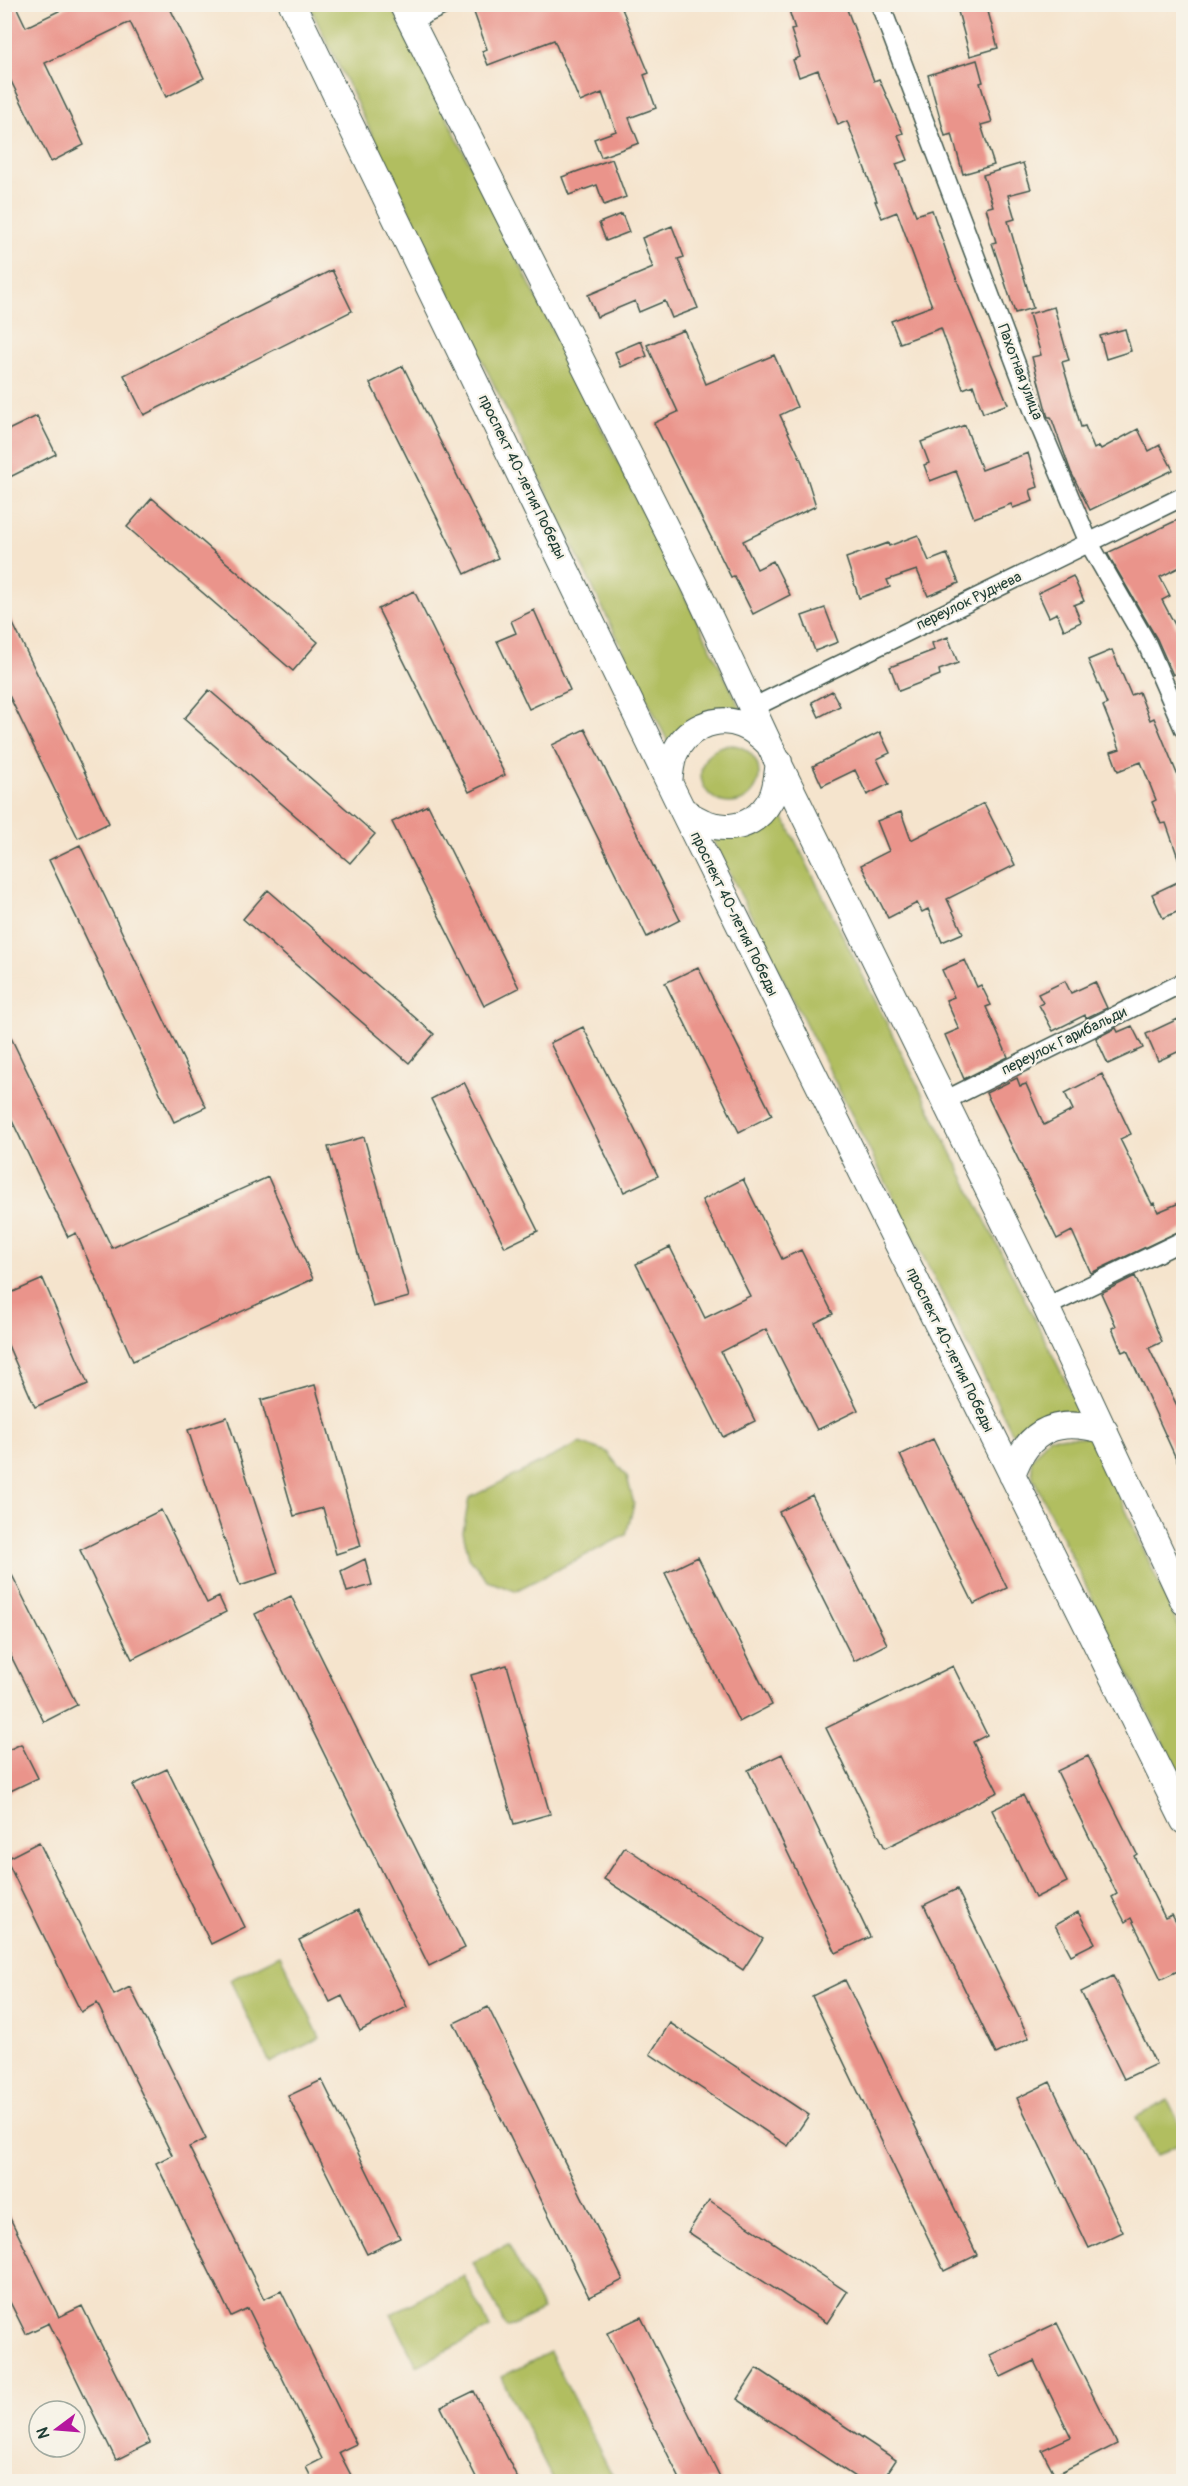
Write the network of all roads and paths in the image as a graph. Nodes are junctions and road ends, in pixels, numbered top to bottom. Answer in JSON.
{"nodes":[{"id":1,"x":292,"y":4,"type":"edge"},
{"id":2,"x":446,"y":4,"type":"edge"},
{"id":3,"x":880,"y":4,"type":"edge"},
{"id":4,"x":406,"y":13,"type":"edge"},
{"id":5,"x":1184,"y":496,"type":"edge"},
{"id":6,"x":1089,"y":543,"type":"junction"},
{"id":7,"x":754,"y":706,"type":"junction"},
{"id":8,"x":1184,"y":729,"type":"edge"},
{"id":9,"x":774,"y":753,"type":"junction"},
{"id":10,"x":669,"y":783,"type":"junction"},
{"id":11,"x":682,"y":810,"type":"junction"},
{"id":12,"x":1184,"y":982,"type":"edge"},
{"id":13,"x":944,"y":1101,"type":"junction"},
{"id":14,"x":1184,"y":1240,"type":"edge"},
{"id":15,"x":1046,"y":1307,"type":"junction"},
{"id":16,"x":1105,"y":1431,"type":"junction"},
{"id":17,"x":1011,"y":1475,"type":"junction"},
{"id":18,"x":1184,"y":1602,"type":"edge"},
{"id":19,"x":1184,"y":1821,"type":"edge"}],
"edges":[{"from":1,"to":10,"type":"main road","name":"проспект 40-летия Победы"},
{"from":2,"to":4,"type":"street"},
{"from":3,"to":6,"type":"street","name":"Пахотная улица"},
{"from":4,"to":7,"type":"main road"},
{"from":5,"to":6,"type":"street","name":"переулок Руднева"},
{"from":6,"to":7,"type":"street","name":"переулок Руднева"},
{"from":6,"to":8,"type":"street","name":"Пахотная улица"},
{"from":7,"to":9,"type":"main road"},
{"from":9,"to":10,"type":"main road"},
{"from":9,"to":11,"type":"main road"},
{"from":9,"to":13,"type":"main road"},
{"from":10,"to":11,"type":"main road","name":"проспект 40-летия Победы"},
{"from":11,"to":17,"type":"main road","name":"проспект 40-летия Победы"},
{"from":12,"to":13,"type":"street","name":"переулок Гарибальди"},
{"from":13,"to":15,"type":"main road"},
{"from":14,"to":15,"type":"street"},
{"from":15,"to":16,"type":"main road"},
{"from":16,"to":17,"type":"main road"},
{"from":16,"to":18,"type":"main road"},
{"from":17,"to":19,"type":"main road","name":"проспект 40-летия Победы"}]}
